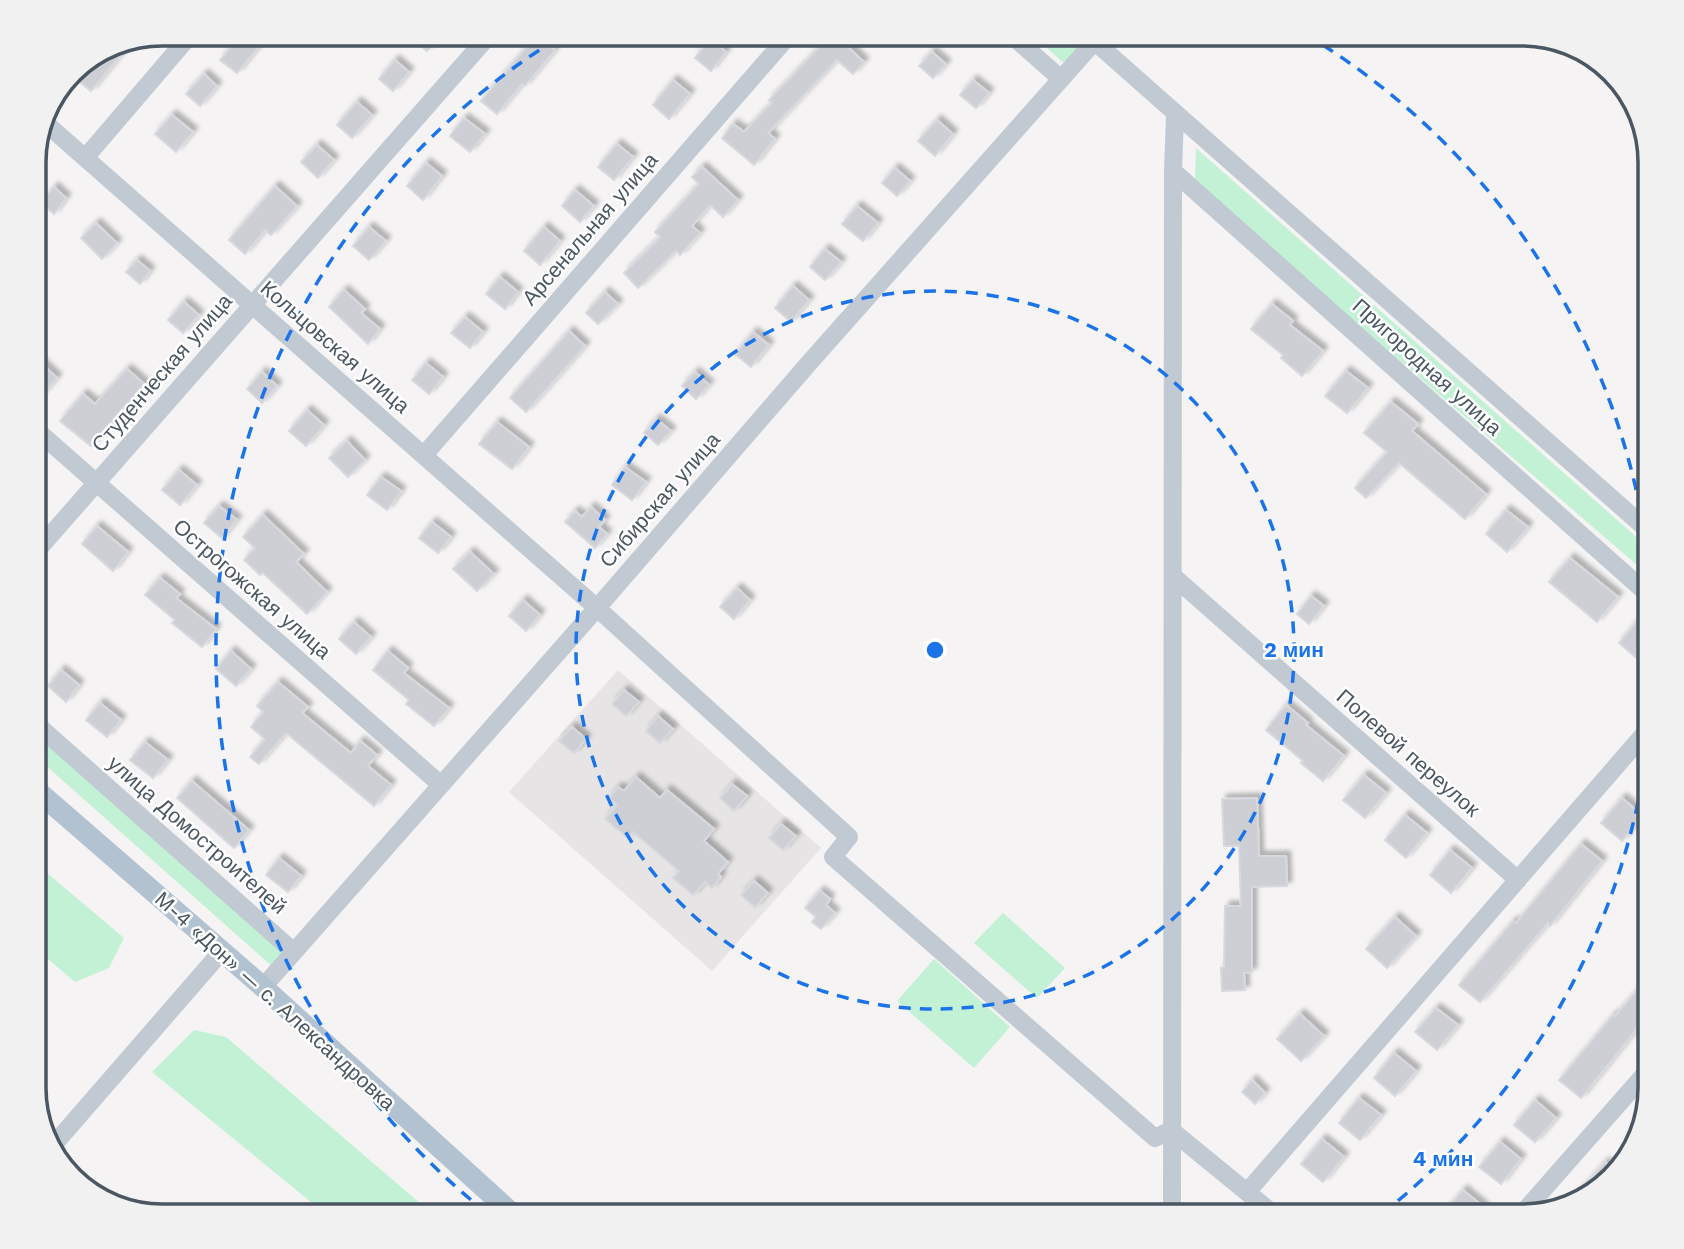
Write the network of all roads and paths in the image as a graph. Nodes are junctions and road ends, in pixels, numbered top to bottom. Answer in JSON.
{"nodes":[{"id":1,"x":181,"y":46,"type":"edge"},
{"id":2,"x":480,"y":46,"type":"edge"},
{"id":3,"x":780,"y":46,"type":"edge"},
{"id":4,"x":1024,"y":46,"type":"edge"},
{"id":5,"x":1083,"y":46,"type":"edge"},
{"id":6,"x":1099,"y":46,"type":"edge"},
{"id":7,"x":1060,"y":78,"type":"junction"},
{"id":8,"x":1175,"y":116,"type":"junction"},
{"id":9,"x":50,"y":127,"type":"edge"},
{"id":10,"x":85,"y":158,"type":"junction"},
{"id":11,"x":1173,"y":171,"type":"junction"},
{"id":12,"x":253,"y":304,"type":"junction"},
{"id":13,"x":46,"y":439,"type":"edge"},
{"id":14,"x":424,"y":455,"type":"junction"},
{"id":15,"x":96,"y":483,"type":"junction"},
{"id":16,"x":1638,"y":522,"type":"edge"},
{"id":17,"x":46,"y":540,"type":"edge"},
{"id":18,"x":1173,"y":576,"type":"junction"},
{"id":19,"x":1638,"y":585,"type":"edge"},
{"id":20,"x":597,"y":608,"type":"junction"},
{"id":21,"x":46,"y":733,"type":"edge"},
{"id":22,"x":1638,"y":741,"type":"edge"},
{"id":23,"x":440,"y":785,"type":"junction"},
{"id":24,"x":46,"y":798,"type":"edge"},
{"id":25,"x":1518,"y":880,"type":"junction"},
{"id":26,"x":222,"y":951,"type":"junction"},
{"id":27,"x":294,"y":952,"type":"junction"},
{"id":28,"x":263,"y":987,"type":"junction"},
{"id":29,"x":1638,"y":1082,"type":"edge"},
{"id":30,"x":1171,"y":1130,"type":"junction"},
{"id":31,"x":58,"y":1140,"type":"edge"},
{"id":32,"x":1248,"y":1191,"type":"junction"},
{"id":33,"x":1531,"y":1203,"type":"edge"},
{"id":34,"x":502,"y":1204,"type":"edge"},
{"id":35,"x":1172,"y":1204,"type":"edge"},
{"id":36,"x":1263,"y":1204,"type":"edge"}],
"edges":[{"from":1,"to":10,"type":"street"},
{"from":2,"to":12,"type":"street","name":"Студенческая улица"},
{"from":3,"to":14,"type":"street","name":"Арсенальная улица"},
{"from":4,"to":7,"type":"street"},
{"from":5,"to":7,"type":"street","name":"Сибирская улица"},
{"from":6,"to":8,"type":"street"},
{"from":7,"to":20,"type":"street","name":"Сибирская улица"},
{"from":8,"to":11,"type":"street"},
{"from":8,"to":16,"type":"street"},
{"from":9,"to":10,"type":"street","name":"Кольцовская улица"},
{"from":10,"to":12,"type":"street","name":"Кольцовская улица"},
{"from":11,"to":18,"type":"street"},
{"from":11,"to":19,"type":"street","name":"Пригородная улица"},
{"from":12,"to":14,"type":"street","name":"Кольцовская улица"},
{"from":12,"to":15,"type":"street","name":"Студенческая улица"},
{"from":13,"to":15,"type":"street","name":"Острогожская улица"},
{"from":14,"to":20,"type":"street","name":"Кольцовская улица"},
{"from":15,"to":17,"type":"street","name":"Студенческая улица"},
{"from":15,"to":23,"type":"street","name":"Острогожская улица"},
{"from":18,"to":25,"type":"street","name":"Полевой переулок"},
{"from":18,"to":30,"type":"street"},
{"from":20,"to":23,"type":"street","name":"Сибирская улица"},
{"from":20,"to":30,"type":"street","name":"Кольцовская улица"},
{"from":21,"to":27,"type":"street","name":"улица Домостроителей"},
{"from":22,"to":25,"type":"street"},
{"from":23,"to":27,"type":"street","name":"Сибирская улица"},
{"from":24,"to":26,"type":"main road","name":"М-4 «Дон» — с. Александровка"},
{"from":25,"to":32,"type":"street"},
{"from":26,"to":28,"type":"main road","name":"М-4 «Дон» — с. Александровка"},
{"from":26,"to":31,"type":"street"},
{"from":27,"to":28,"type":"street"},
{"from":28,"to":34,"type":"main road","name":"М-4 «Дон» — с. Александровка"},
{"from":29,"to":33,"type":"street"},
{"from":30,"to":32,"type":"street"},
{"from":30,"to":35,"type":"street"},
{"from":32,"to":36,"type":"street"}]}
